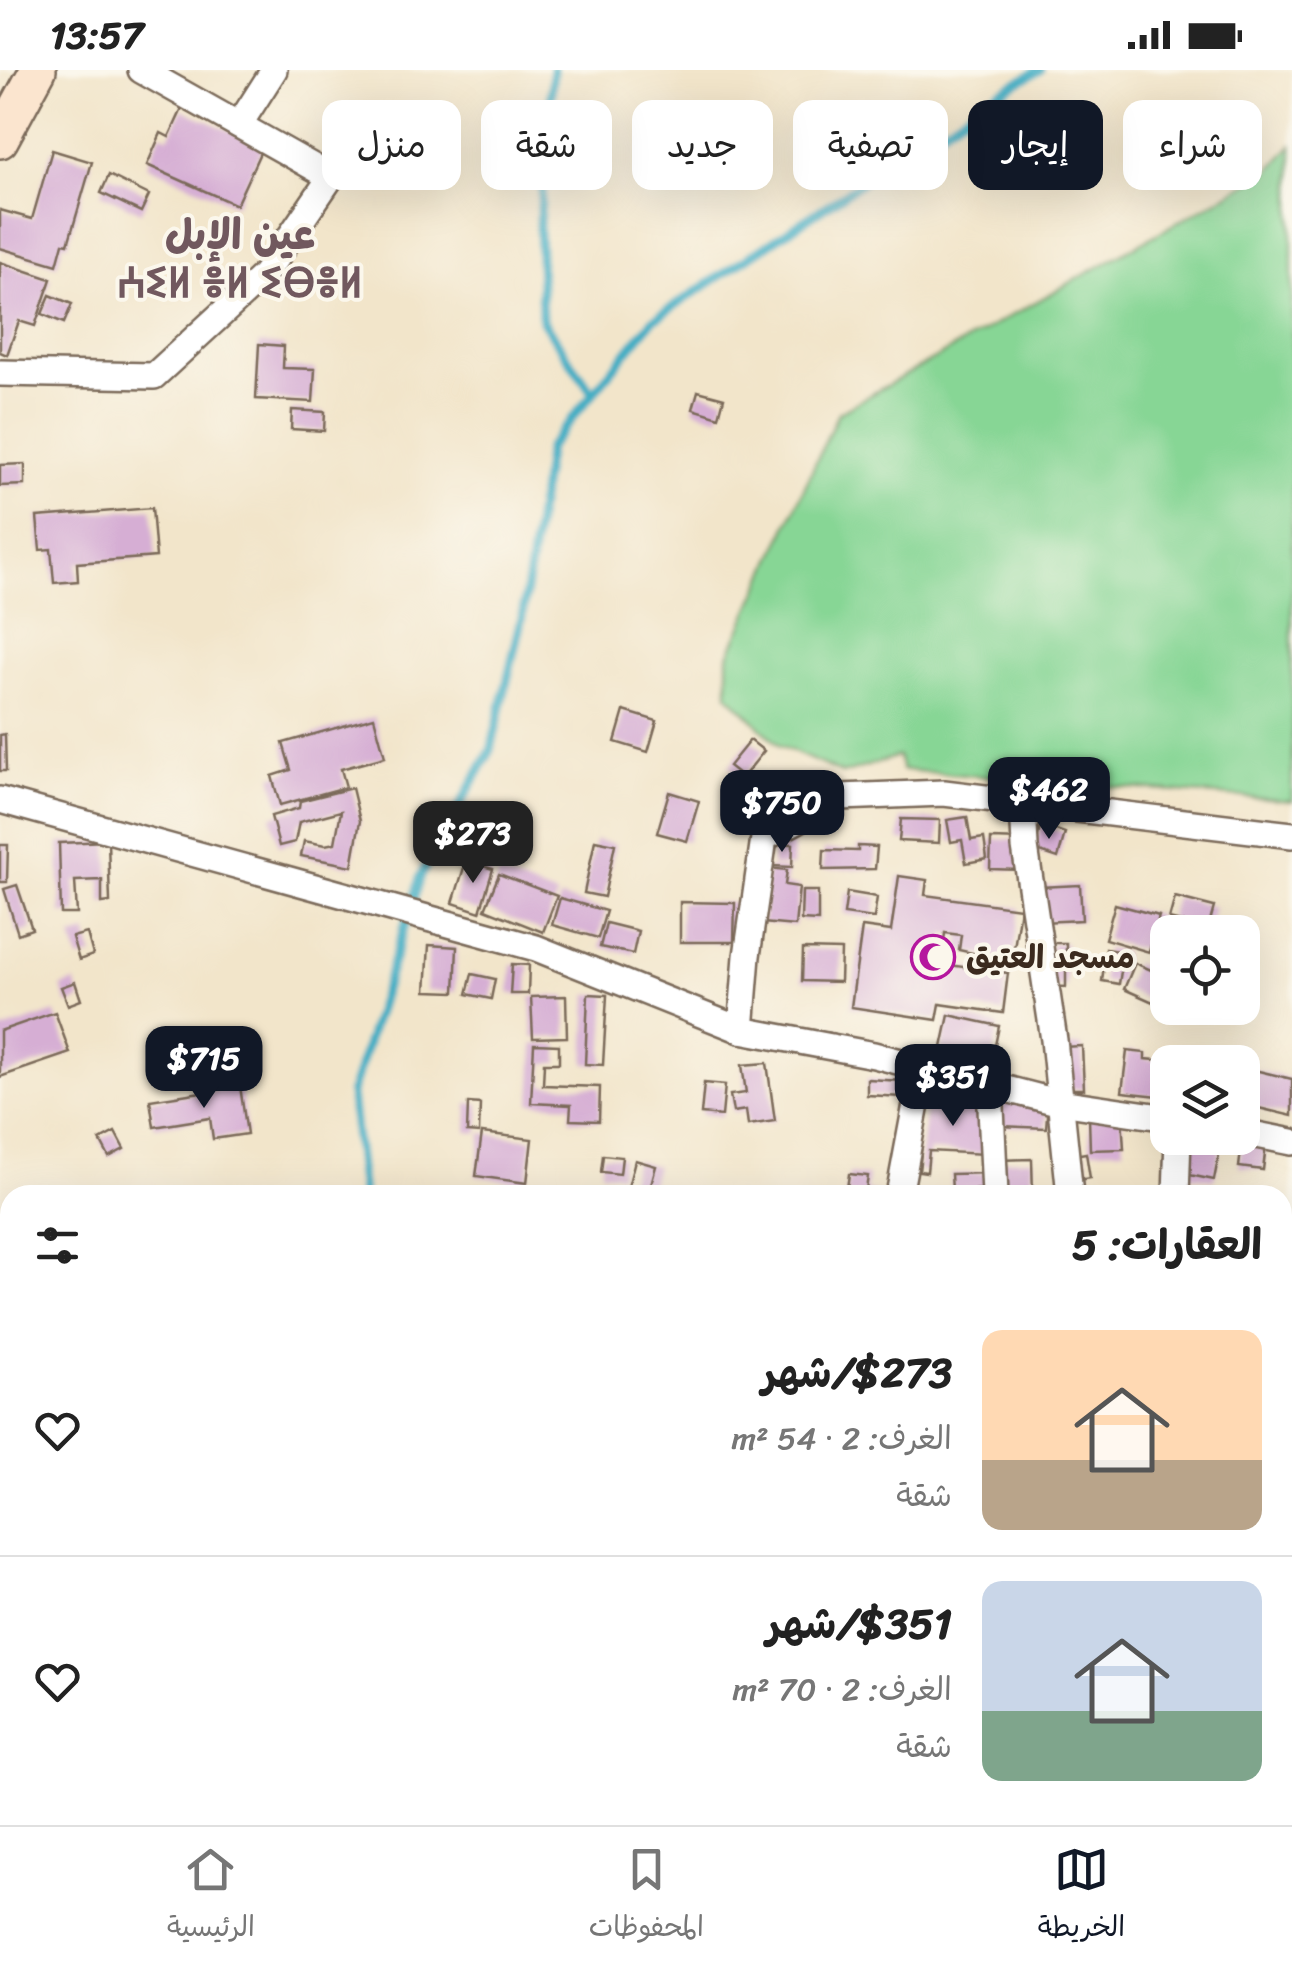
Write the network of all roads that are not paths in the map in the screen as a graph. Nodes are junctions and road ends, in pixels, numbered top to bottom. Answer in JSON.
{"nodes":[{"id":1,"x":38,"y":70,"type":"edge"},
{"id":2,"x":141,"y":70,"type":"edge"},
{"id":3,"x":274,"y":70,"type":"edge"},
{"id":4,"x":240,"y":125,"type":"junction"},
{"id":5,"x":0,"y":140,"type":"edge"},
{"id":6,"x":0,"y":373,"type":"edge"},
{"id":7,"x":0,"y":800,"type":"edge"},
{"id":8,"x":1024,"y":802,"type":"junction"},
{"id":9,"x":1292,"y":835,"type":"edge"},
{"id":10,"x":742,"y":1030,"type":"junction"},
{"id":11,"x":923,"y":1068,"type":"junction"},
{"id":12,"x":990,"y":1085,"type":"junction"},
{"id":13,"x":1058,"y":1102,"type":"junction"},
{"id":14,"x":1150,"y":1115,"type":"edge"},
{"id":15,"x":1260,"y":1136,"type":"edge"},
{"id":16,"x":1292,"y":1142,"type":"edge"},
{"id":17,"x":1177,"y":1155,"type":"edge"},
{"id":18,"x":901,"y":1185,"type":"edge"},
{"id":19,"x":995,"y":1185,"type":"edge"},
{"id":20,"x":1069,"y":1185,"type":"edge"},
{"id":21,"x":1176,"y":1185,"type":"edge"}],
"edges":[{"from":1,"to":5,"type":"main road"},
{"from":2,"to":4,"type":"street"},
{"from":3,"to":4,"type":"street"},
{"from":4,"to":6,"type":"street"},
{"from":7,"to":10,"type":"street"},
{"from":8,"to":9,"type":"street"},
{"from":8,"to":10,"type":"street"},
{"from":8,"to":13,"type":"street"},
{"from":10,"to":11,"type":"street"},
{"from":11,"to":12,"type":"street"},
{"from":11,"to":18,"type":"street"},
{"from":12,"to":13,"type":"street"},
{"from":12,"to":19,"type":"street"},
{"from":13,"to":14,"type":"street"},
{"from":13,"to":20,"type":"street"},
{"from":15,"to":16,"type":"street"},
{"from":17,"to":21,"type":"street"}]}
